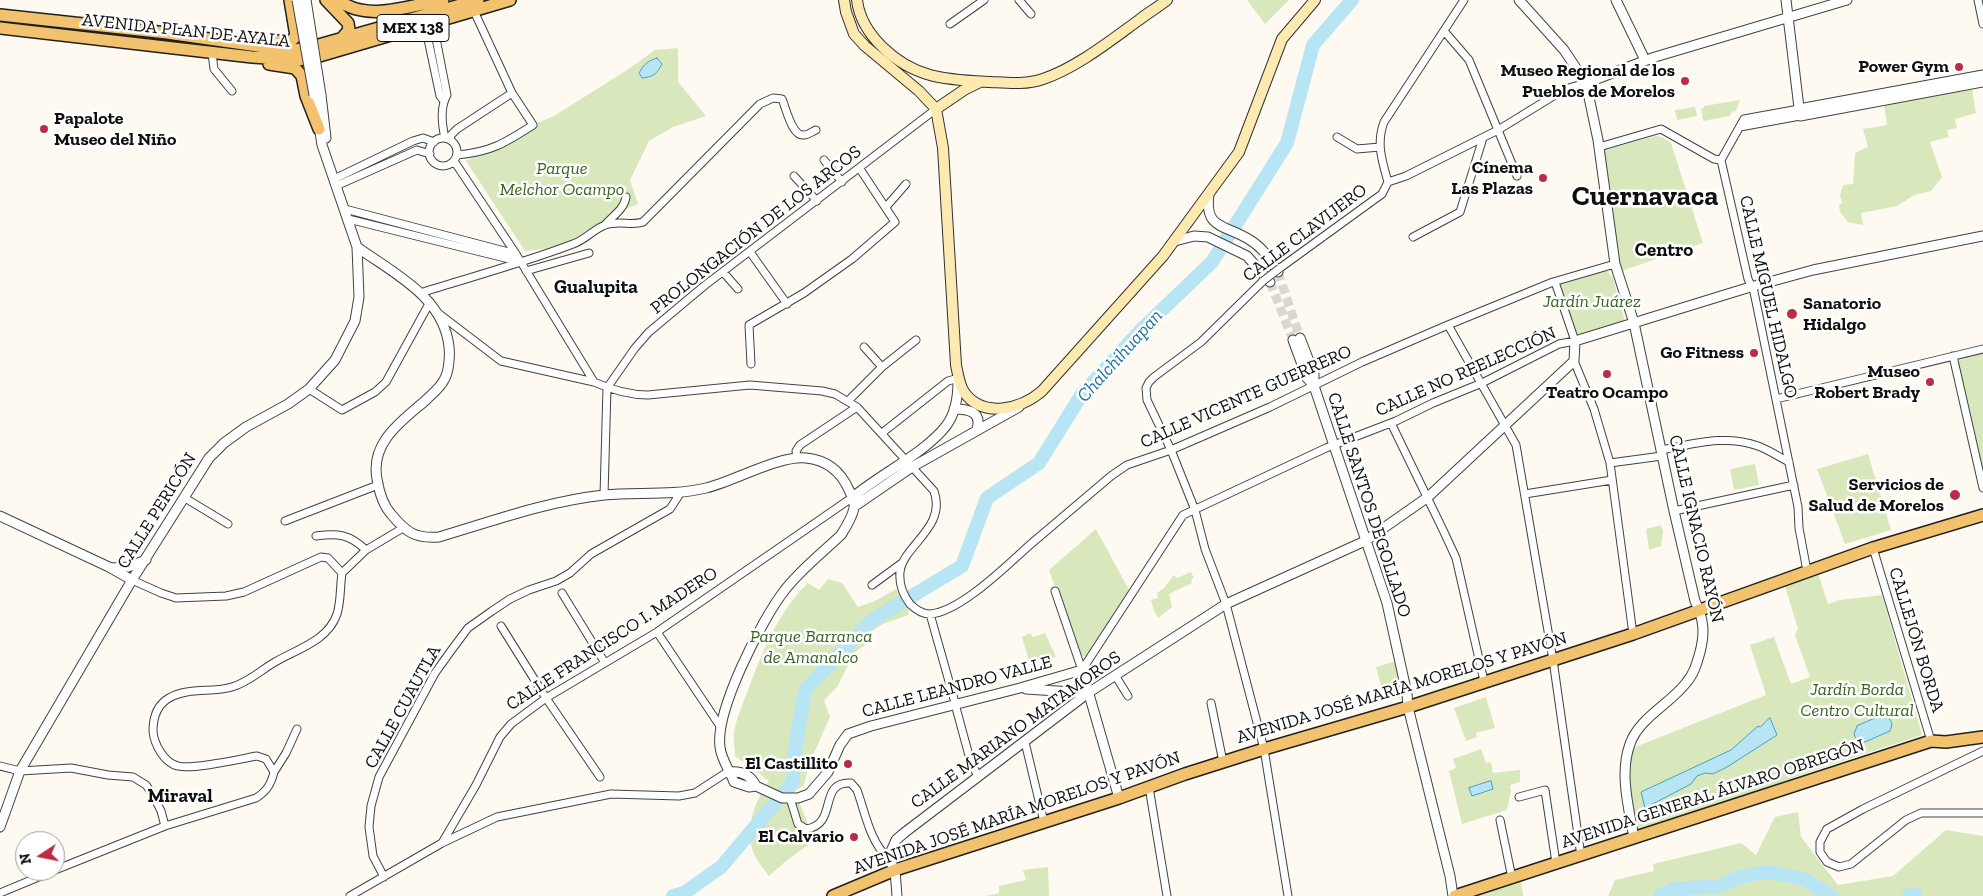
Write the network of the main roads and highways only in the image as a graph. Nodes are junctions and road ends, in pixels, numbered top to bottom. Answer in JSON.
{"nodes":[{"id":1,"x":290,"y":0,"type":"edge"},
{"id":2,"x":326,"y":0,"type":"edge"},
{"id":3,"x":338,"y":0,"type":"edge"},
{"id":4,"x":438,"y":0,"type":"edge"},
{"id":5,"x":478,"y":0,"type":"edge"},
{"id":6,"x":510,"y":0,"type":"edge"},
{"id":7,"x":844,"y":0,"type":"edge"},
{"id":8,"x":857,"y":0,"type":"edge"},
{"id":9,"x":1167,"y":0,"type":"edge"},
{"id":10,"x":1312,"y":2,"type":"edge"},
{"id":11,"x":397,"y":9,"type":"junction"},
{"id":12,"x":0,"y":15,"type":"edge"},
{"id":13,"x":426,"y":22,"type":"junction"},
{"id":14,"x":381,"y":27,"type":"junction"},
{"id":15,"x":0,"y":28,"type":"edge"},
{"id":16,"x":342,"y":38,"type":"junction"},
{"id":17,"x":251,"y":44,"type":"junction"},
{"id":18,"x":212,"y":53,"type":"junction"},
{"id":19,"x":252,"y":57,"type":"junction"},
{"id":20,"x":981,"y":82,"type":"junction"},
{"id":21,"x":936,"y":109,"type":"junction"},
{"id":22,"x":318,"y":129,"type":"road end"},
{"id":23,"x":1983,"y":515,"type":"edge"},
{"id":24,"x":1983,"y":737,"type":"edge"},
{"id":25,"x":833,"y":896,"type":"edge"},
{"id":26,"x":1454,"y":896,"type":"edge"}],
"edges":[{"from":1,"to":17,"type":"main road"},
{"from":2,"to":16,"type":"main road"},
{"from":3,"to":11,"type":"main road"},
{"from":4,"to":11,"type":"main road"},
{"from":5,"to":13,"type":"main road","name":"AVENIDA PLAN DE AYALA","number":"MEX 138"},
{"from":6,"to":13,"type":"main road","name":"AVENIDA PLAN DE AYALA","number":"MEX 138"},
{"from":7,"to":21,"type":"main road"},
{"from":8,"to":20,"type":"main road"},
{"from":9,"to":20,"type":"main road"},
{"from":10,"to":21,"type":"main road"},
{"from":11,"to":13,"type":"main road"},
{"from":11,"to":14,"type":"main road"},
{"from":12,"to":17,"type":"main road","name":"AVENIDA PLAN DE AYALA","number":"MEX 138"},
{"from":13,"to":14,"type":"main road","name":"AVENIDA PLAN DE AYALA","number":"MEX 138"},
{"from":13,"to":19,"type":"main road","name":"AVENIDA PLAN DE AYALA","number":"MEX 138"},
{"from":14,"to":16,"type":"main road","name":"AVENIDA PLAN DE AYALA","number":"MEX 138"},
{"from":15,"to":18,"type":"main road","name":"AVENIDA PLAN DE AYALA","number":"MEX 138"},
{"from":16,"to":17,"type":"main road","name":"AVENIDA PLAN DE AYALA","number":"MEX 138"},
{"from":17,"to":18,"type":"main road"},
{"from":18,"to":19,"type":"main road","name":"AVENIDA PLAN DE AYALA","number":"MEX 138"},
{"from":19,"to":22,"type":"main road"},
{"from":20,"to":21,"type":"main road"},
{"from":23,"to":25,"type":"main road","name":"AVENIDA JOSÉ MARÍA MORELOS Y PAVÓN"},
{"from":24,"to":26,"type":"main road","name":"AVENIDA GENERAL ÁLVARO OBREGÓN"}]}
